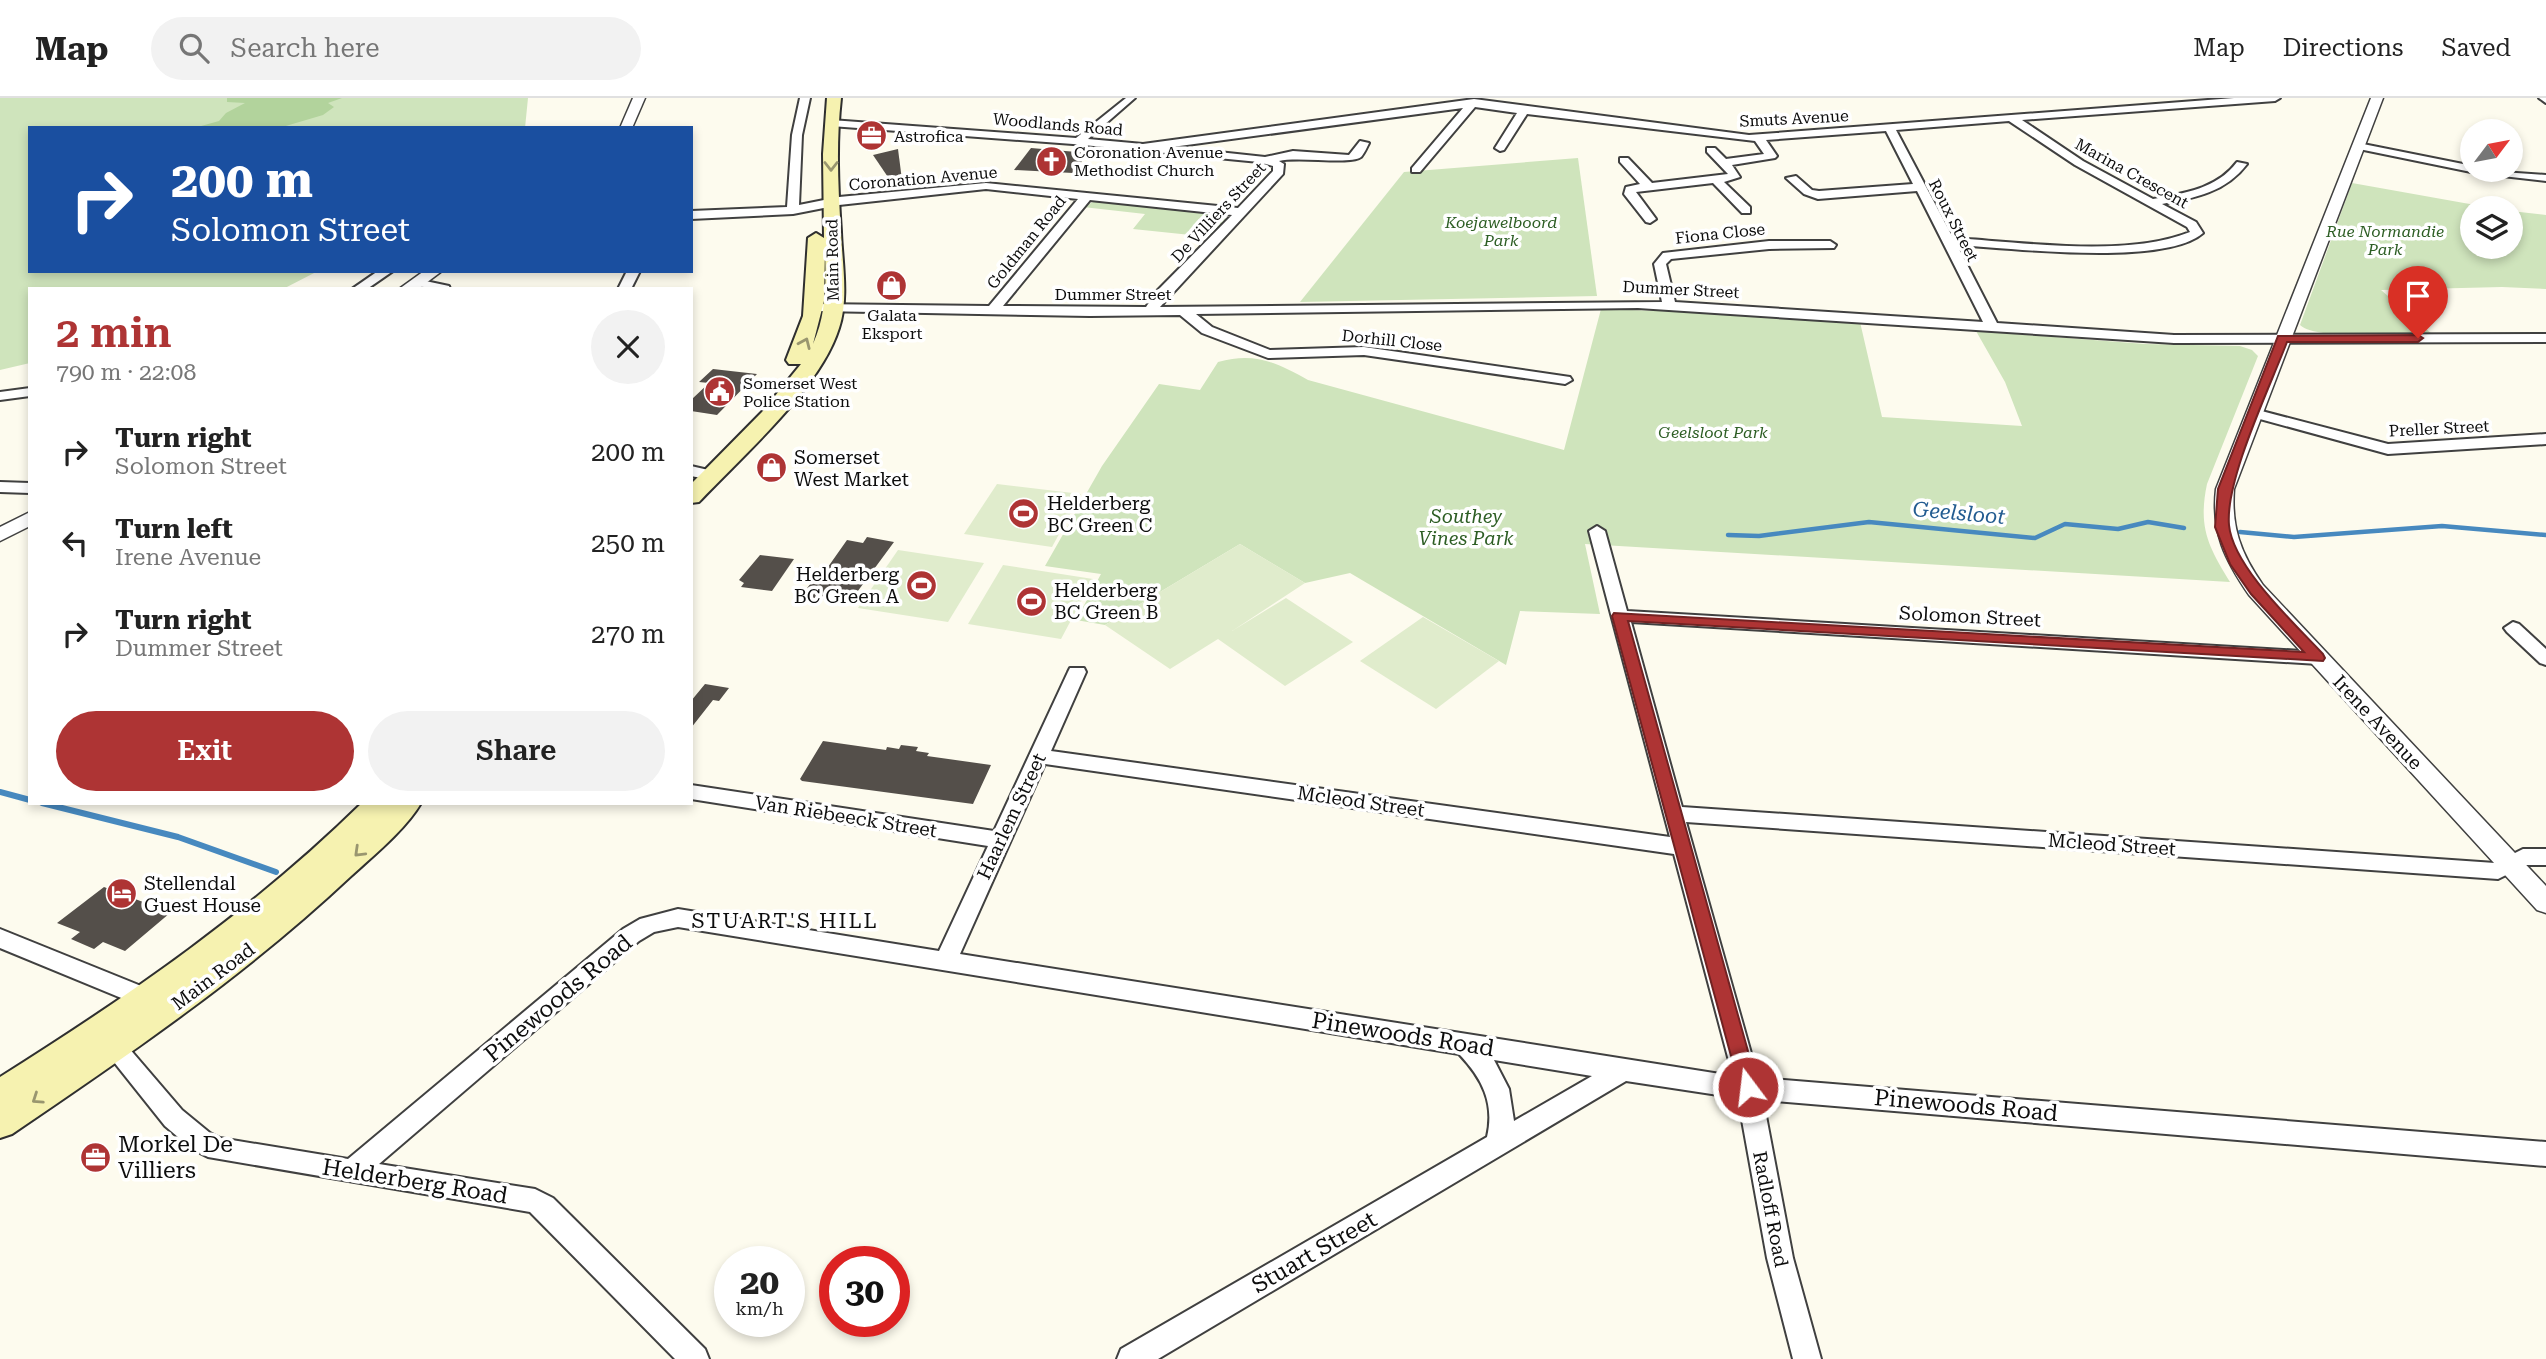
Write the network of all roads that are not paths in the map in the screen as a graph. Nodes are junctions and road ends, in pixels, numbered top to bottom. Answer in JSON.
{"nodes":[{"id":1,"x":639,"y":98,"type":"edge"},
{"id":2,"x":805,"y":98,"type":"edge"},
{"id":3,"x":821,"y":98,"type":"edge"},
{"id":4,"x":834,"y":98,"type":"edge"},
{"id":5,"x":1121,"y":98,"type":"edge"},
{"id":6,"x":1143,"y":98,"type":"edge"},
{"id":7,"x":2192,"y":98,"type":"edge"},
{"id":8,"x":2275,"y":98,"type":"edge"},
{"id":9,"x":2377,"y":98,"type":"edge"},
{"id":10,"x":1131,"y":99,"type":"edge"},
{"id":11,"x":1475,"y":101,"type":"edge"},
{"id":12,"x":2207,"y":103,"type":"junction"},
{"id":13,"x":1525,"y":109,"type":"junction"},
{"id":14,"x":2013,"y":119,"type":"junction"},
{"id":15,"x":831,"y":123,"type":"junction"},
{"id":16,"x":627,"y":126,"type":"edge"},
{"id":17,"x":1890,"y":128,"type":"junction"},
{"id":18,"x":1759,"y":138,"type":"junction"},
{"id":19,"x":1079,"y":141,"type":"junction"},
{"id":20,"x":1193,"y":141,"type":"junction"},
{"id":21,"x":1364,"y":143,"type":"dead end"},
{"id":22,"x":2358,"y":146,"type":"junction"},
{"id":23,"x":1141,"y":148,"type":"junction"},
{"id":24,"x":1500,"y":148,"type":"dead end"},
{"id":25,"x":1711,"y":150,"type":"dead end"},
{"id":26,"x":1188,"y":152,"type":"junction"},
{"id":27,"x":1624,"y":160,"type":"dead end"},
{"id":28,"x":1274,"y":163,"type":"junction"},
{"id":29,"x":1723,"y":163,"type":"junction"},
{"id":30,"x":2241,"y":164,"type":"dead end"},
{"id":31,"x":2460,"y":166,"type":"edge"},
{"id":32,"x":1416,"y":170,"type":"dead end"},
{"id":33,"x":2524,"y":175,"type":"edge"},
{"id":34,"x":2546,"y":177,"type":"edge"},
{"id":35,"x":1792,"y":178,"type":"dead end"},
{"id":36,"x":1717,"y":181,"type":"junction"},
{"id":37,"x":1648,"y":186,"type":"junction"},
{"id":38,"x":1920,"y":187,"type":"junction"},
{"id":39,"x":1087,"y":195,"type":"junction"},
{"id":40,"x":2153,"y":202,"type":"junction"},
{"id":41,"x":824,"y":203,"type":"junction"},
{"id":42,"x":793,"y":210,"type":"junction"},
{"id":43,"x":1746,"y":210,"type":"dead end"},
{"id":44,"x":1241,"y":212,"type":"junction"},
{"id":45,"x":693,"y":215,"type":"edge"},
{"id":46,"x":1650,"y":219,"type":"dead end"},
{"id":47,"x":1946,"y":241,"type":"junction"},
{"id":48,"x":1830,"y":245,"type":"dead end"},
{"id":49,"x":384,"y":273,"type":"edge"},
{"id":50,"x":432,"y":273,"type":"edge"},
{"id":51,"x":412,"y":286,"type":"edge"},
{"id":52,"x":361,"y":287,"type":"edge"},
{"id":53,"x":1669,"y":305,"type":"junction"},
{"id":54,"x":824,"y":307,"type":"junction"},
{"id":55,"x":993,"y":310,"type":"junction"},
{"id":56,"x":1184,"y":311,"type":"junction"},
{"id":57,"x":1150,"y":312,"type":"junction"},
{"id":58,"x":1992,"y":326,"type":"junction"},
{"id":59,"x":2282,"y":338,"type":"junction"},
{"id":60,"x":2546,"y":338,"type":"edge"},
{"id":61,"x":1565,"y":380,"type":"dead end"},
{"id":62,"x":28,"y":392,"type":"edge"},
{"id":63,"x":0,"y":396,"type":"edge"},
{"id":64,"x":2254,"y":413,"type":"junction"},
{"id":65,"x":2546,"y":439,"type":"edge"},
{"id":66,"x":697,"y":473,"type":"edge"},
{"id":67,"x":0,"y":487,"type":"edge"},
{"id":68,"x":28,"y":488,"type":"edge"},
{"id":69,"x":28,"y":519,"type":"edge"},
{"id":70,"x":1597,"y":531,"type":"dead end"},
{"id":71,"x":0,"y":535,"type":"edge"},
{"id":72,"x":1619,"y":616,"type":"junction"},
{"id":73,"x":2513,"y":628,"type":"dead end"},
{"id":74,"x":2318,"y":658,"type":"junction"},
{"id":75,"x":2546,"y":659,"type":"edge"},
{"id":76,"x":1077,"y":672,"type":"dead end"},
{"id":77,"x":1039,"y":756,"type":"junction"},
{"id":78,"x":693,"y":792,"type":"edge"},
{"id":79,"x":377,"y":805,"type":"edge"},
{"id":80,"x":405,"y":805,"type":"edge"},
{"id":81,"x":1674,"y":814,"type":"junction"},
{"id":82,"x":1001,"y":840,"type":"junction"},
{"id":83,"x":1682,"y":847,"type":"junction"},
{"id":84,"x":2546,"y":857,"type":"edge"},
{"id":85,"x":2511,"y":864,"type":"junction"},
{"id":86,"x":2546,"y":903,"type":"edge"},
{"id":87,"x":0,"y":938,"type":"edge"},
{"id":88,"x":946,"y":961,"type":"junction"},
{"id":89,"x":148,"y":999,"type":"junction"},
{"id":90,"x":1465,"y":1044,"type":"junction"},
{"id":91,"x":114,"y":1047,"type":"junction"},
{"id":92,"x":1623,"y":1070,"type":"junction"},
{"id":93,"x":1748,"y":1087,"type":"junction"},
{"id":94,"x":0,"y":1095,"type":"edge"},
{"id":95,"x":0,"y":1123,"type":"edge"},
{"id":96,"x":1498,"y":1144,"type":"junction"},
{"id":97,"x":2546,"y":1154,"type":"edge"},
{"id":98,"x":353,"y":1170,"type":"junction"},
{"id":99,"x":695,"y":1359,"type":"edge"},
{"id":100,"x":1131,"y":1359,"type":"edge"},
{"id":101,"x":1807,"y":1359,"type":"edge"}],
"edges":[{"from":1,"to":16,"type":"street"},
{"from":2,"to":42,"type":"street"},
{"from":3,"to":41,"type":"main road","name":"Main Road"},
{"from":4,"to":15,"type":"main road","name":"Main Road"},
{"from":5,"to":10,"type":"street"},
{"from":6,"to":10,"type":"street"},
{"from":7,"to":12,"type":"street"},
{"from":8,"to":12,"type":"street","name":"Smuts Avenue"},
{"from":9,"to":22,"type":"street","name":"Irene Avenue"},
{"from":10,"to":19,"type":"street"},
{"from":11,"to":13,"type":"street","name":"Smuts Avenue"},
{"from":11,"to":20,"type":"street","name":"Smuts Avenue"},
{"from":11,"to":32,"type":"street"},
{"from":12,"to":14,"type":"street","name":"Smuts Avenue"},
{"from":13,"to":18,"type":"street","name":"Smuts Avenue"},
{"from":13,"to":24,"type":"street"},
{"from":14,"to":17,"type":"street","name":"Smuts Avenue"},
{"from":14,"to":40,"type":"street","name":"Marina Crescent"},
{"from":15,"to":19,"type":"street","name":"Woodlands Road"},
{"from":15,"to":41,"type":"main road","name":"Main Road","one_way":true},
{"from":17,"to":18,"type":"street","name":"Smuts Avenue"},
{"from":17,"to":38,"type":"street","name":"Roux Street"},
{"from":18,"to":29,"type":"street"},
{"from":19,"to":23,"type":"street","name":"Woodlands Road"},
{"from":20,"to":23,"type":"street","name":"Smuts Avenue"},
{"from":20,"to":26,"type":"street"},
{"from":21,"to":28,"type":"street","name":"Woodlands Road"},
{"from":22,"to":31,"type":"street"},
{"from":22,"to":59,"type":"street","name":"Irene Avenue"},
{"from":23,"to":26,"type":"street","name":"Woodlands Road"},
{"from":25,"to":29,"type":"street"},
{"from":26,"to":28,"type":"street","name":"Woodlands Road"},
{"from":27,"to":37,"type":"street"},
{"from":28,"to":44,"type":"street","name":"De Villiers Street"},
{"from":29,"to":36,"type":"street"},
{"from":30,"to":40,"type":"street"},
{"from":33,"to":34,"type":"street"},
{"from":35,"to":38,"type":"street"},
{"from":36,"to":37,"type":"street"},
{"from":36,"to":43,"type":"street"},
{"from":37,"to":46,"type":"street"},
{"from":38,"to":47,"type":"street","name":"Roux Street"},
{"from":39,"to":41,"type":"street","name":"Coronation Avenue"},
{"from":39,"to":44,"type":"street","name":"Coronation Avenue"},
{"from":39,"to":55,"type":"street","name":"Goldman Road"},
{"from":40,"to":47,"type":"street","name":"Marina Crescent"},
{"from":41,"to":42,"type":"street","name":"Coronation Avenue"},
{"from":41,"to":54,"type":"main road","name":"Main Road"},
{"from":42,"to":45,"type":"street","name":"Coronation Avenue"},
{"from":44,"to":57,"type":"street","name":"De Villiers Street"},
{"from":47,"to":58,"type":"street","name":"Roux Street"},
{"from":48,"to":53,"type":"street","name":"Fiona Close"},
{"from":49,"to":52,"type":"street"},
{"from":50,"to":51,"type":"street"},
{"from":53,"to":56,"type":"street","name":"Dummer Street"},
{"from":53,"to":58,"type":"street","name":"Dummer Street"},
{"from":54,"to":55,"type":"street","name":"Dummer Street"},
{"from":54,"to":66,"type":"main road","name":"Main Road"},
{"from":55,"to":57,"type":"street","name":"Dummer Street"},
{"from":56,"to":57,"type":"street","name":"Dummer Street"},
{"from":56,"to":61,"type":"street","name":"Dorhill Close"},
{"from":58,"to":59,"type":"street","name":"Dummer Street"},
{"from":59,"to":60,"type":"street","name":"Dummer Street"},
{"from":59,"to":64,"type":"street","name":"Irene Avenue"},
{"from":62,"to":63,"type":"street"},
{"from":64,"to":65,"type":"street","name":"Preller Street"},
{"from":64,"to":74,"type":"street","name":"Irene Avenue"},
{"from":67,"to":68,"type":"street"},
{"from":69,"to":71,"type":"street"},
{"from":70,"to":72,"type":"street","name":"Radloff Road"},
{"from":72,"to":74,"type":"street","name":"Solomon Street"},
{"from":72,"to":81,"type":"street","name":"Radloff Road"},
{"from":73,"to":75,"type":"street"},
{"from":74,"to":85,"type":"street","name":"Irene Avenue"},
{"from":76,"to":77,"type":"street","name":"Haarlem Street"},
{"from":77,"to":82,"type":"street","name":"Haarlem Street"},
{"from":77,"to":83,"type":"street","name":"Mcleod Street"},
{"from":78,"to":82,"type":"street","name":"Van Riebeeck Street"},
{"from":79,"to":89,"type":"main road","name":"Main Road"},
{"from":80,"to":91,"type":"main road","name":"Main Road","one_way":true},
{"from":81,"to":83,"type":"street","name":"Radloff Road"},
{"from":81,"to":85,"type":"street","name":"Mcleod Street"},
{"from":82,"to":88,"type":"street","name":"Haarlem Street"},
{"from":83,"to":93,"type":"street","name":"Radloff Road"},
{"from":84,"to":85,"type":"street","name":"Mcleod Street"},
{"from":85,"to":86,"type":"street","name":"Irene Avenue"},
{"from":87,"to":89,"type":"street"},
{"from":88,"to":90,"type":"street","name":"Pinewoods Road"},
{"from":88,"to":98,"type":"street","name":"Pinewoods Road"},
{"from":89,"to":94,"type":"main road","name":"Main Road"},
{"from":90,"to":92,"type":"street","name":"Pinewoods Road"},
{"from":90,"to":96,"type":"street"},
{"from":91,"to":95,"type":"main road","name":"Main Road","one_way":true},
{"from":91,"to":98,"type":"street","name":"Helderberg Road"},
{"from":92,"to":93,"type":"street","name":"Pinewoods Road"},
{"from":92,"to":96,"type":"street","name":"Stuart Street"},
{"from":93,"to":97,"type":"street","name":"Pinewoods Road"},
{"from":93,"to":101,"type":"street","name":"Radloff Road"},
{"from":96,"to":100,"type":"street","name":"Stuart Street"},
{"from":98,"to":99,"type":"street","name":"Helderberg Road"}]}
